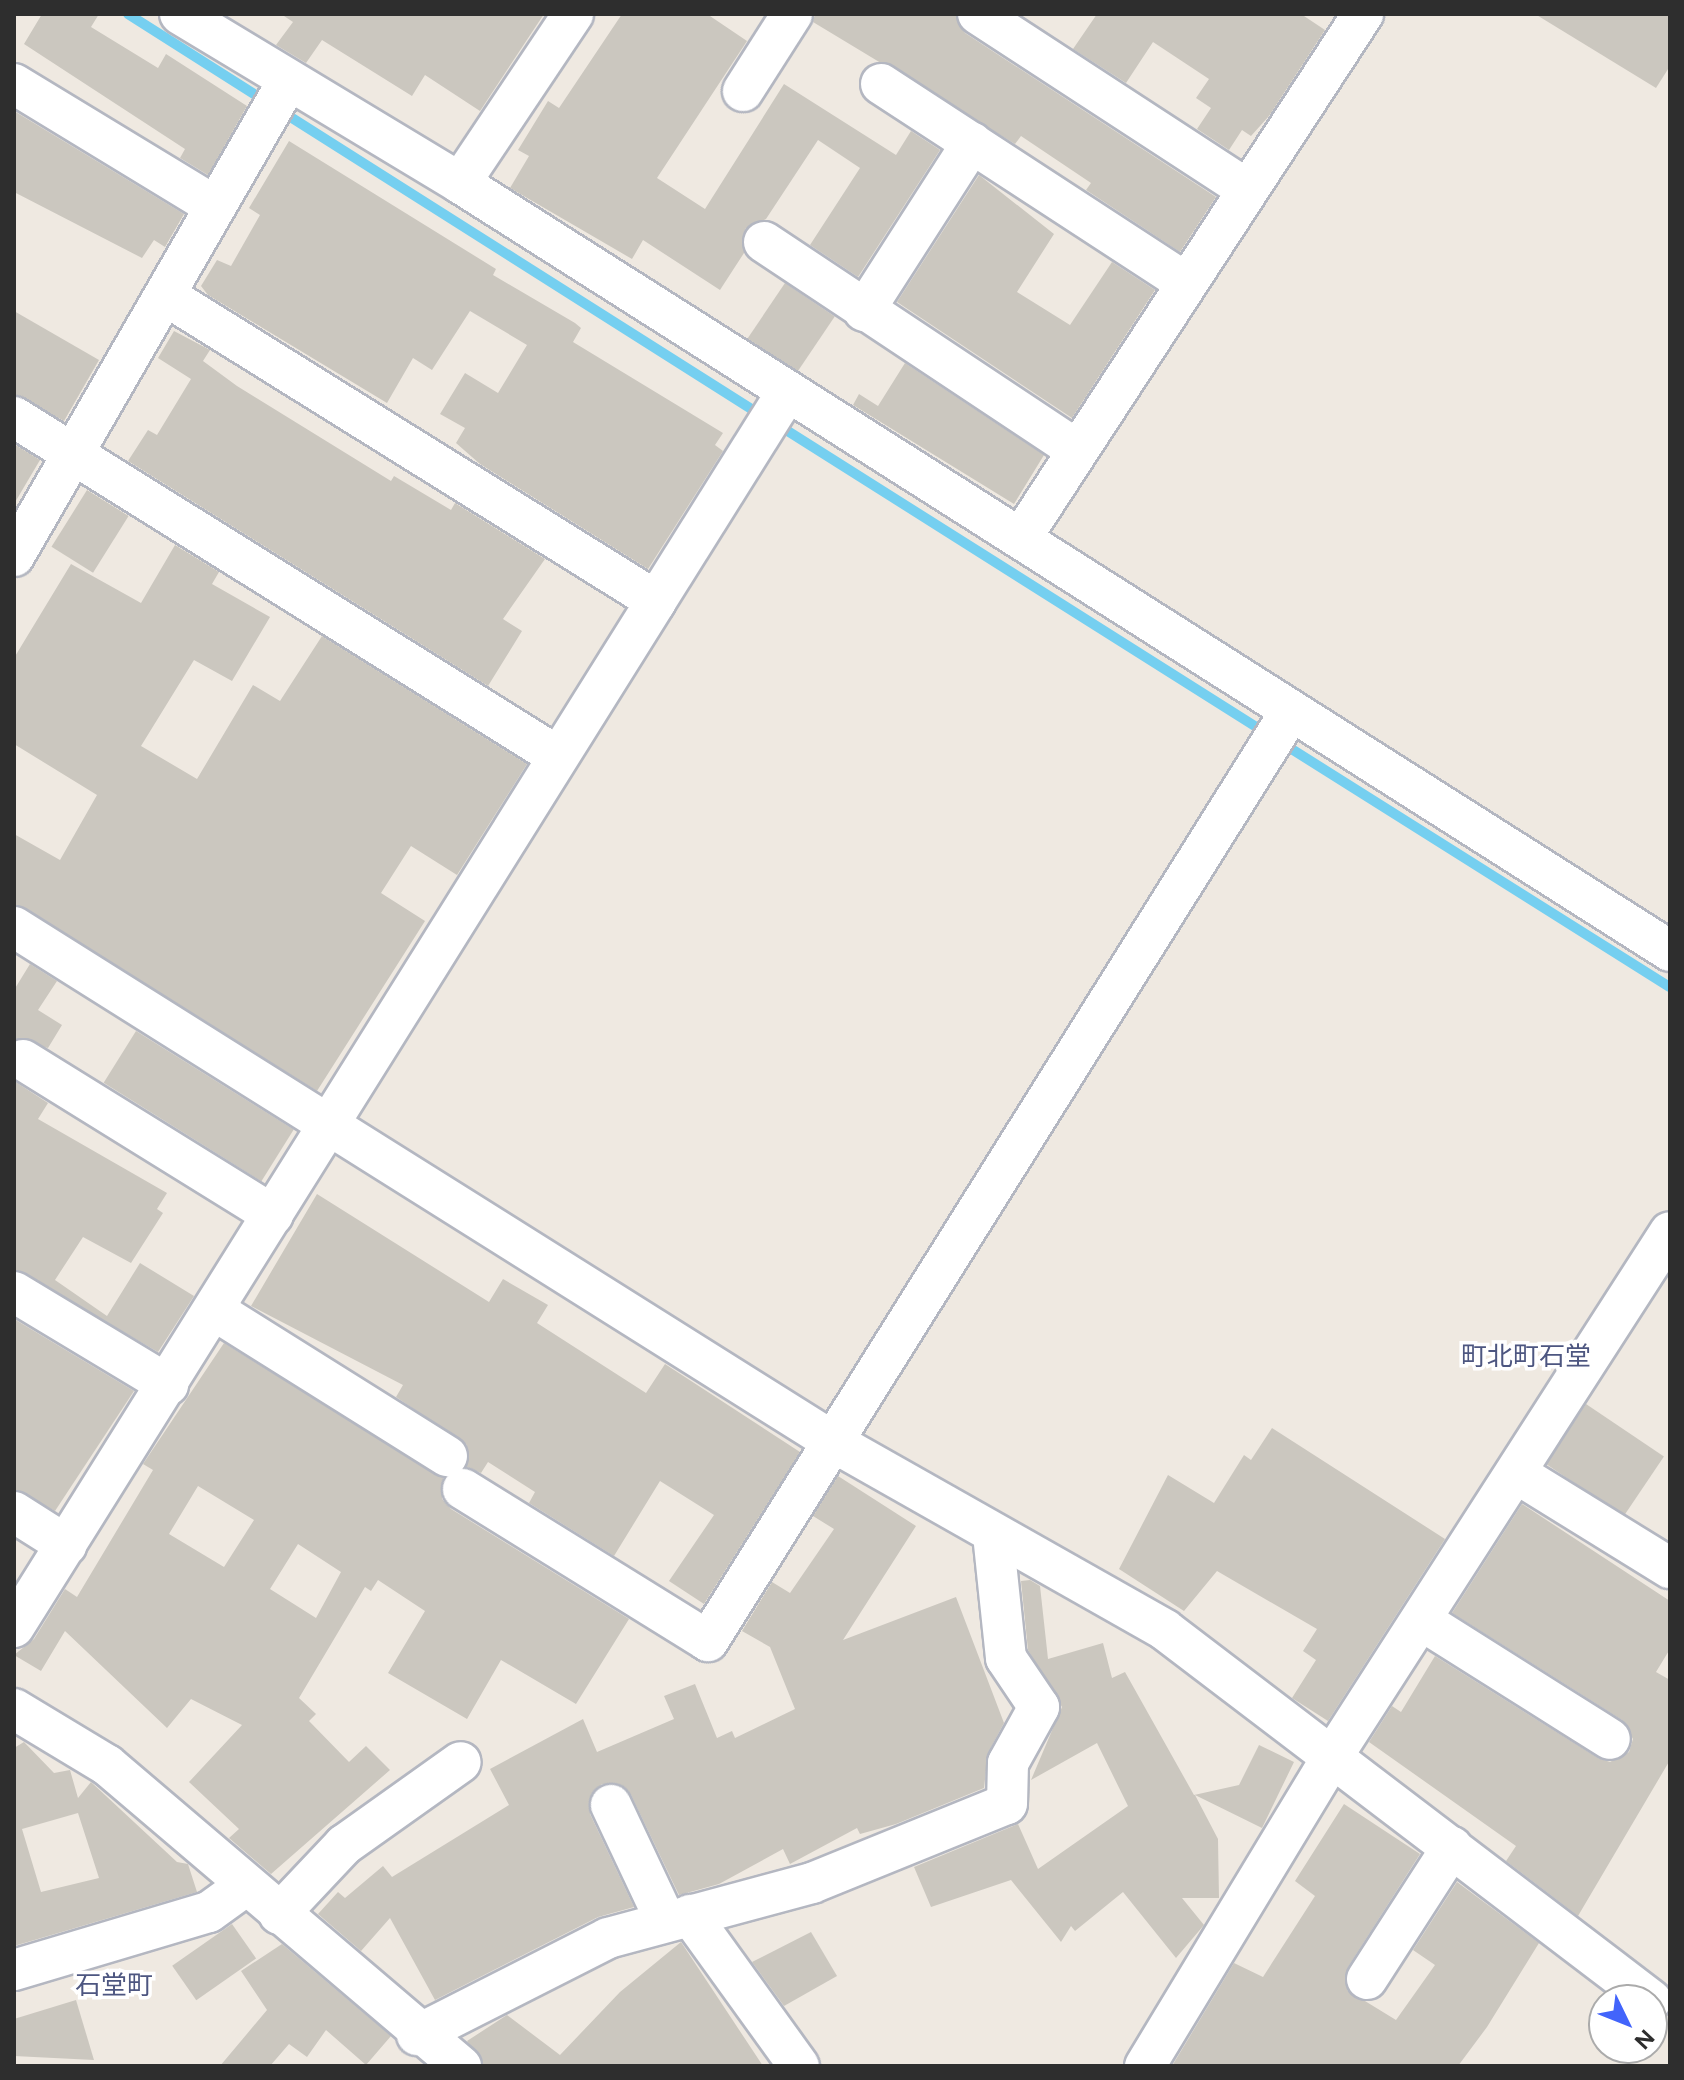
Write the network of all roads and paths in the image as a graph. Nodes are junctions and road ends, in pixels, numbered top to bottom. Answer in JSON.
{"nodes":[{"id":1,"x":573,"y":14,"type":"edge"},
{"id":2,"x":792,"y":14,"type":"edge"},
{"id":3,"x":978,"y":14,"type":"edge"},
{"id":4,"x":1355,"y":17,"type":"edge"},
{"id":5,"x":205,"y":21,"type":"edge"},
{"id":6,"x":14,"y":84,"type":"edge"},
{"id":7,"x":881,"y":84,"type":"dead end"},
{"id":8,"x":284,"y":88,"type":"junction"},
{"id":9,"x":743,"y":91,"type":"dead end"},
{"id":10,"x":972,"y":143,"type":"junction"},
{"id":11,"x":460,"y":183,"type":"junction"},
{"id":12,"x":1246,"y":189,"type":"junction"},
{"id":13,"x":215,"y":206,"type":"junction"},
{"id":14,"x":764,"y":242,"type":"dead end"},
{"id":15,"x":1185,"y":282,"type":"junction"},
{"id":16,"x":168,"y":297,"type":"junction"},
{"id":17,"x":864,"y":311,"type":"junction"},
{"id":18,"x":775,"y":411,"type":"junction"},
{"id":19,"x":14,"y":417,"type":"edge"},
{"id":20,"x":1076,"y":449,"type":"junction"},
{"id":21,"x":73,"y":452,"type":"junction"},
{"id":22,"x":1021,"y":538,"type":"junction"},
{"id":23,"x":14,"y":556,"type":"edge"},
{"id":24,"x":656,"y":601,"type":"junction"},
{"id":25,"x":1286,"y":720,"type":"junction"},
{"id":26,"x":557,"y":756,"type":"junction"},
{"id":27,"x":14,"y":927,"type":"edge"},
{"id":28,"x":1670,"y":951,"type":"edge"},
{"id":29,"x":23,"y":1060,"type":"dead end"},
{"id":30,"x":328,"y":1125,"type":"junction"},
{"id":31,"x":273,"y":1215,"type":"junction"},
{"id":32,"x":1670,"y":1232,"type":"edge"},
{"id":33,"x":14,"y":1292,"type":"edge"},
{"id":34,"x":214,"y":1310,"type":"junction"},
{"id":35,"x":168,"y":1385,"type":"junction"},
{"id":36,"x":835,"y":1443,"type":"junction"},
{"id":37,"x":1516,"y":1473,"type":"junction"},
{"id":38,"x":14,"y":1512,"type":"edge"},
{"id":39,"x":993,"y":1534,"type":"junction"},
{"id":40,"x":66,"y":1545,"type":"junction"},
{"id":41,"x":1670,"y":1568,"type":"edge"},
{"id":42,"x":1421,"y":1620,"type":"junction"},
{"id":43,"x":14,"y":1627,"type":"edge"},
{"id":44,"x":14,"y":1709,"type":"edge"},
{"id":45,"x":1610,"y":1739,"type":"dead end"},
{"id":46,"x":1332,"y":1757,"type":"junction"},
{"id":47,"x":461,"y":1762,"type":"dead end"},
{"id":48,"x":611,"y":1805,"type":"dead end"},
{"id":49,"x":1452,"y":1847,"type":"junction"},
{"id":50,"x":245,"y":1886,"type":"junction"},
{"id":51,"x":279,"y":1914,"type":"junction"},
{"id":52,"x":678,"y":1918,"type":"junction"},
{"id":53,"x":14,"y":1970,"type":"edge"},
{"id":54,"x":1367,"y":1979,"type":"dead end"},
{"id":55,"x":1631,"y":1984,"type":"edge"},
{"id":56,"x":417,"y":2035,"type":"junction"},
{"id":57,"x":461,"y":2066,"type":"edge"},
{"id":58,"x":799,"y":2066,"type":"edge"},
{"id":59,"x":1145,"y":2066,"type":"edge"}],
"edges":[{"from":1,"to":11,"type":"street"},
{"from":2,"to":9,"type":"street"},
{"from":3,"to":12,"type":"street"},
{"from":4,"to":12,"type":"street"},
{"from":5,"to":8,"type":"street"},
{"from":6,"to":13,"type":"street"},
{"from":7,"to":10,"type":"street"},
{"from":8,"to":11,"type":"street"},
{"from":8,"to":13,"type":"street"},
{"from":10,"to":15,"type":"street"},
{"from":10,"to":17,"type":"street"},
{"from":11,"to":18,"type":"street"},
{"from":12,"to":15,"type":"street"},
{"from":13,"to":16,"type":"street"},
{"from":14,"to":17,"type":"street"},
{"from":15,"to":20,"type":"street"},
{"from":16,"to":21,"type":"street"},
{"from":16,"to":24,"type":"street"},
{"from":17,"to":20,"type":"street"},
{"from":18,"to":22,"type":"street"},
{"from":18,"to":24,"type":"street"},
{"from":19,"to":21,"type":"street"},
{"from":20,"to":22,"type":"street"},
{"from":21,"to":23,"type":"street"},
{"from":21,"to":26,"type":"street"},
{"from":22,"to":25,"type":"street"},
{"from":24,"to":26,"type":"street"},
{"from":25,"to":28,"type":"street"},
{"from":25,"to":36,"type":"street"},
{"from":26,"to":30,"type":"street"},
{"from":27,"to":30,"type":"street"},
{"from":29,"to":31,"type":"street"},
{"from":30,"to":31,"type":"street"},
{"from":30,"to":36,"type":"street"},
{"from":31,"to":34,"type":"street"},
{"from":32,"to":37,"type":"street"},
{"from":33,"to":35,"type":"street"},
{"from":34,"to":35,"type":"street"},
{"from":34,"to":36,"type":"street"},
{"from":35,"to":40,"type":"street"},
{"from":36,"to":39,"type":"street"},
{"from":37,"to":41,"type":"street"},
{"from":37,"to":42,"type":"street"},
{"from":38,"to":40,"type":"street"},
{"from":39,"to":46,"type":"street"},
{"from":39,"to":52,"type":"street"},
{"from":40,"to":43,"type":"street"},
{"from":42,"to":45,"type":"street"},
{"from":42,"to":46,"type":"street"},
{"from":44,"to":50,"type":"street"},
{"from":46,"to":49,"type":"street"},
{"from":46,"to":59,"type":"street"},
{"from":47,"to":51,"type":"street"},
{"from":48,"to":52,"type":"street"},
{"from":49,"to":54,"type":"street"},
{"from":49,"to":55,"type":"street"},
{"from":50,"to":51,"type":"street"},
{"from":50,"to":53,"type":"street"},
{"from":51,"to":56,"type":"street"},
{"from":52,"to":56,"type":"street"},
{"from":52,"to":58,"type":"street"},
{"from":56,"to":57,"type":"street"}]}
